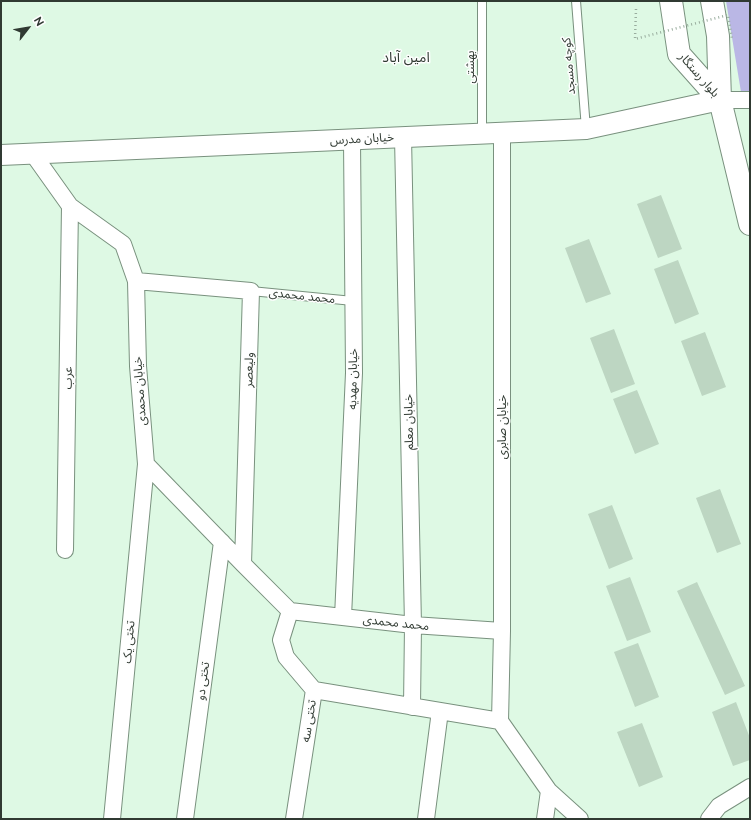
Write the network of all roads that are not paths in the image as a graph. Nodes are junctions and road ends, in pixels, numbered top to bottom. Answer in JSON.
{"nodes":[{"id":1,"x":482,"y":1,"type":"edge"},
{"id":2,"x":576,"y":1,"type":"edge"},
{"id":3,"x":671,"y":1,"type":"edge"},
{"id":4,"x":712,"y":1,"type":"edge"},
{"id":5,"x":720,"y":100,"type":"junction"},
{"id":6,"x":750,"y":100,"type":"edge"},
{"id":7,"x":586,"y":129,"type":"junction"},
{"id":8,"x":502,"y":133,"type":"junction"},
{"id":9,"x":482,"y":134,"type":"junction"},
{"id":10,"x":403,"y":137,"type":"junction"},
{"id":11,"x":352,"y":140,"type":"junction"},
{"id":12,"x":33,"y":154,"type":"junction"},
{"id":13,"x":1,"y":155,"type":"edge"},
{"id":14,"x":70,"y":206,"type":"junction"},
{"id":15,"x":750,"y":224,"type":"edge"},
{"id":16,"x":136,"y":281,"type":"junction"},
{"id":17,"x":251,"y":290,"type":"junction"},
{"id":18,"x":353,"y":301,"type":"junction"},
{"id":19,"x":146,"y":464,"type":"junction"},
{"id":20,"x":222,"y":542,"type":"junction"},
{"id":21,"x":65,"y":550,"type":"dead end"},
{"id":22,"x":243,"y":564,"type":"junction"},
{"id":23,"x":290,"y":611,"type":"junction"},
{"id":24,"x":343,"y":617,"type":"junction"},
{"id":25,"x":413,"y":625,"type":"junction"},
{"id":26,"x":502,"y":631,"type":"junction"},
{"id":27,"x":314,"y":690,"type":"junction"},
{"id":28,"x":412,"y":707,"type":"junction"},
{"id":29,"x":440,"y":711,"type":"junction"},
{"id":30,"x":500,"y":721,"type":"junction"},
{"id":31,"x":750,"y":787,"type":"edge"},
{"id":32,"x":549,"y":791,"type":"junction"},
{"id":33,"x":112,"y":819,"type":"edge"},
{"id":34,"x":185,"y":819,"type":"edge"},
{"id":35,"x":294,"y":819,"type":"edge"},
{"id":36,"x":426,"y":819,"type":"edge"},
{"id":37,"x":545,"y":819,"type":"edge"},
{"id":38,"x":580,"y":819,"type":"edge"},
{"id":39,"x":709,"y":819,"type":"edge"}],
"edges":[{"from":1,"to":9,"type":"lane","name":"بهشتی"},
{"from":2,"to":7,"type":"lane","name":"کوچه مسجد"},
{"from":3,"to":5,"type":"main road","name":"بلوار رستگار"},
{"from":4,"to":5,"type":"main road","name":"بلوار رستگار"},
{"from":5,"to":6,"type":"street"},
{"from":5,"to":7,"type":"street","name":"خیابان مدرس"},
{"from":5,"to":15,"type":"main road"},
{"from":7,"to":8,"type":"street","name":"خیابان مدرس"},
{"from":8,"to":9,"type":"street","name":"خیابان مدرس"},
{"from":8,"to":26,"type":"street","name":"خیابان صابری"},
{"from":9,"to":10,"type":"street","name":"خیابان مدرس"},
{"from":10,"to":11,"type":"street","name":"خیابان مدرس"},
{"from":10,"to":25,"type":"street","name":"خیابان معلم"},
{"from":11,"to":12,"type":"street","name":"خیابان مدرس"},
{"from":11,"to":18,"type":"street","name":"خیابان مهدیه"},
{"from":12,"to":13,"type":"street","name":"خیابان مدرس"},
{"from":12,"to":14,"type":"street","name":"خیابان محمدی"},
{"from":14,"to":16,"type":"street","name":"خیابان محمدی"},
{"from":14,"to":21,"type":"street","name":"عرب"},
{"from":16,"to":17,"type":"street"},
{"from":16,"to":19,"type":"street","name":"خیابان محمدی"},
{"from":17,"to":18,"type":"lane","name":"محمد محمدی"},
{"from":17,"to":22,"type":"street","name":"ولیعصر"},
{"from":18,"to":24,"type":"street","name":"خیابان مهدیه"},
{"from":19,"to":20,"type":"street"},
{"from":19,"to":33,"type":"street","name":"تختی یک"},
{"from":20,"to":22,"type":"street"},
{"from":20,"to":34,"type":"street","name":"تختی دو"},
{"from":22,"to":23,"type":"street"},
{"from":23,"to":24,"type":"street","name":"محمد محمدی"},
{"from":23,"to":27,"type":"street","name":"تختی سه"},
{"from":24,"to":25,"type":"street","name":"محمد محمدی"},
{"from":25,"to":26,"type":"street","name":"محمد محمدی"},
{"from":25,"to":28,"type":"street","name":"خیابان معلم"},
{"from":26,"to":30,"type":"street","name":"خیابان صابری"},
{"from":27,"to":28,"type":"street"},
{"from":27,"to":35,"type":"street","name":"تختی سه"},
{"from":28,"to":29,"type":"street"},
{"from":29,"to":30,"type":"street"},
{"from":29,"to":36,"type":"street"},
{"from":30,"to":32,"type":"street"},
{"from":31,"to":39,"type":"street"},
{"from":32,"to":37,"type":"street"},
{"from":32,"to":38,"type":"street"}]}
